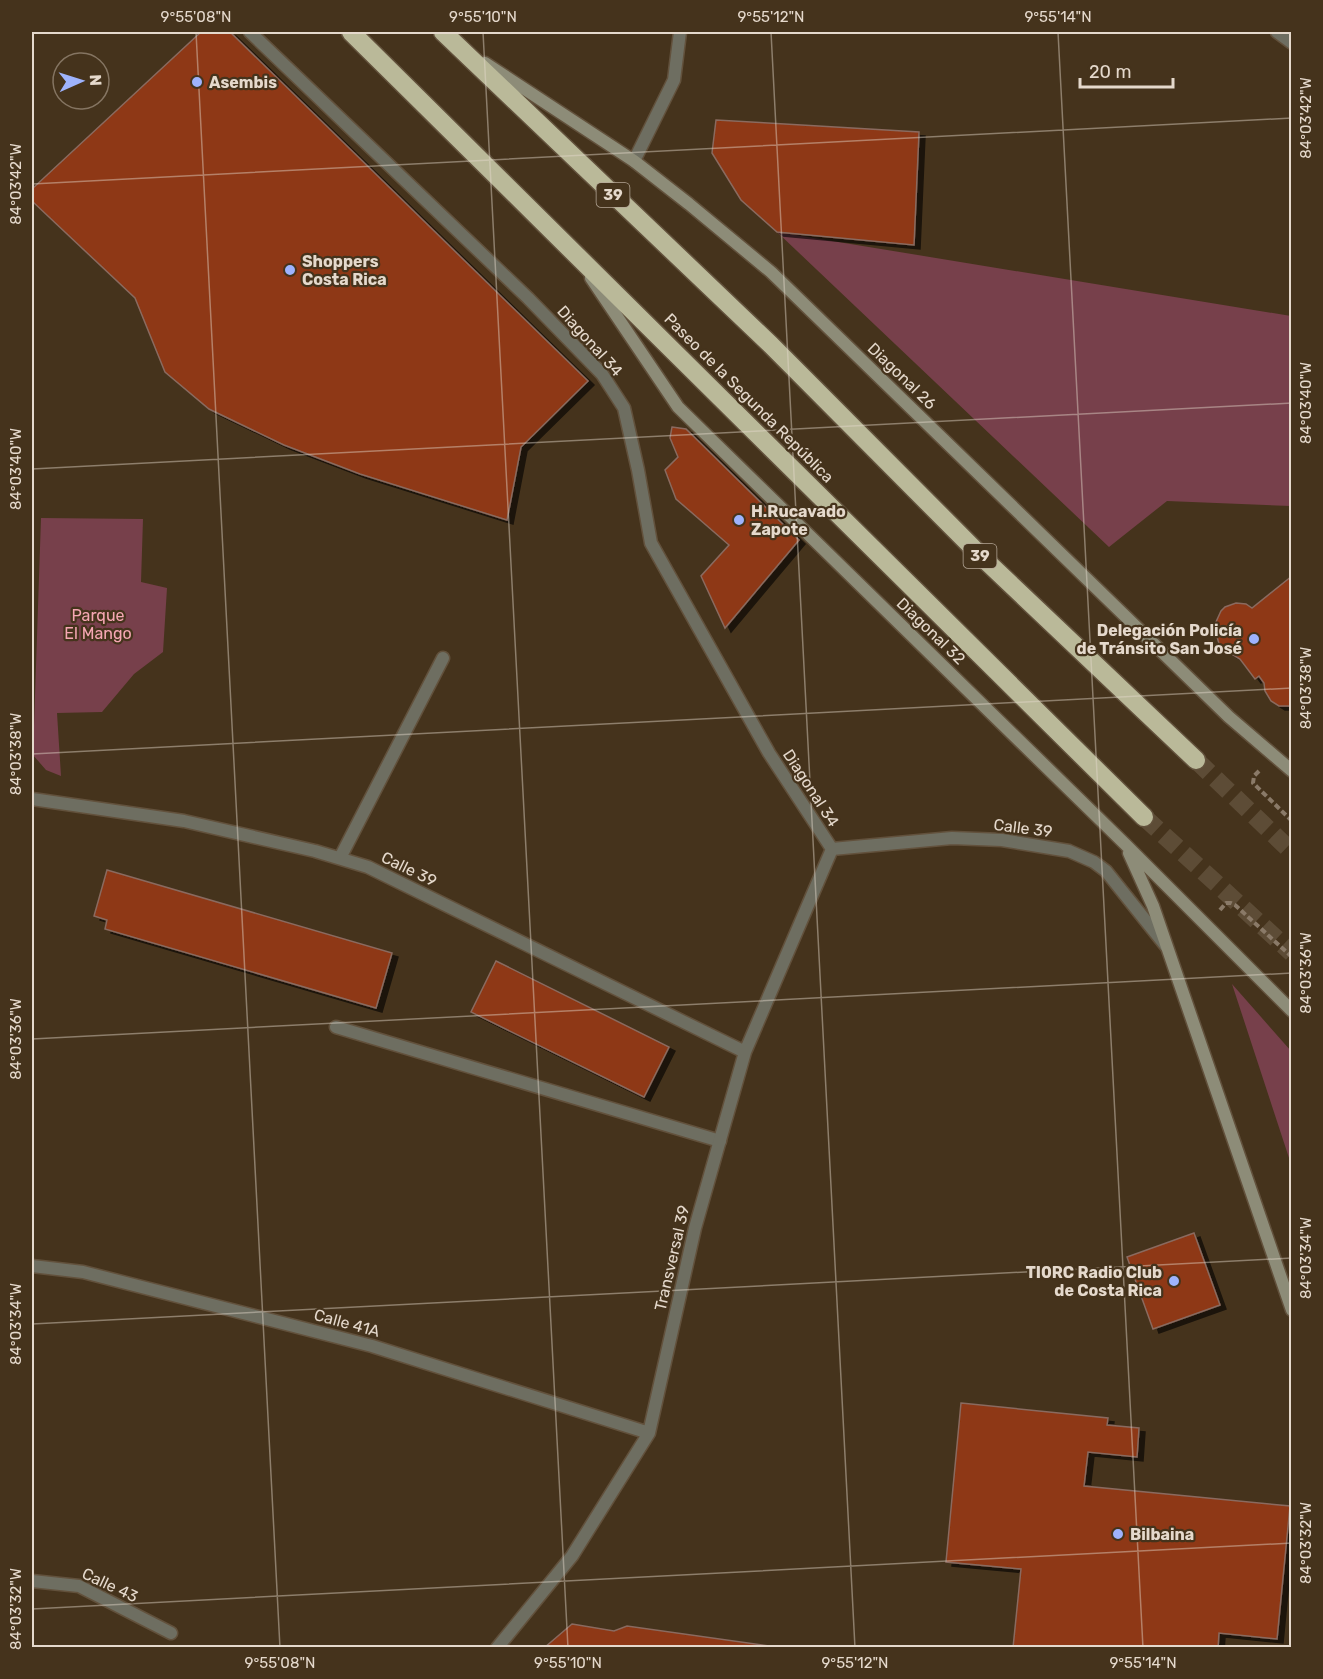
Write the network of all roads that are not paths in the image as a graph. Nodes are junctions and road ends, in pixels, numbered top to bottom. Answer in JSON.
{"nodes":[{"id":1,"x":250,"y":32,"type":"edge"},
{"id":2,"x":351,"y":32,"type":"edge"},
{"id":3,"x":680,"y":32,"type":"edge"},
{"id":4,"x":1277,"y":32,"type":"edge"},
{"id":5,"x":449,"y":38,"type":"edge"},
{"id":6,"x":1292,"y":43,"type":"edge"},
{"id":7,"x":634,"y":161,"type":"junction"},
{"id":8,"x":574,"y":253,"type":"junction"},
{"id":9,"x":443,"y":658,"type":"dead end"},
{"id":10,"x":1196,"y":760,"type":"tunnel mouth"},
{"id":11,"x":1292,"y":771,"type":"edge"},
{"id":12,"x":32,"y":800,"type":"edge"},
{"id":13,"x":1144,"y":817,"type":"tunnel mouth"},
{"id":14,"x":1125,"y":844,"type":"junction"},
{"id":15,"x":832,"y":849,"type":"junction"},
{"id":16,"x":339,"y":858,"type":"junction"},
{"id":17,"x":1168,"y":948,"type":"junction"},
{"id":18,"x":1292,"y":1011,"type":"edge"},
{"id":19,"x":336,"y":1028,"type":"dead end"},
{"id":20,"x":745,"y":1052,"type":"junction"},
{"id":21,"x":720,"y":1141,"type":"junction"},
{"id":22,"x":32,"y":1266,"type":"edge"},
{"id":23,"x":1292,"y":1310,"type":"edge"},
{"id":24,"x":649,"y":1433,"type":"junction"},
{"id":25,"x":32,"y":1581,"type":"edge"},
{"id":26,"x":171,"y":1633,"type":"dead end"},
{"id":27,"x":497,"y":1647,"type":"edge"}],
"edges":[{"from":1,"to":15,"type":"street","name":"Diagonal 34"},
{"from":2,"to":8,"type":"highway","name":"Paseo de la Segunda República"},
{"from":3,"to":7,"type":"street"},
{"from":4,"to":6,"type":"street"},
{"from":5,"to":7,"type":"main road","name":"Diagonal 26"},
{"from":5,"to":10,"type":"highway","number":"39"},
{"from":7,"to":11,"type":"main road","name":"Diagonal 26"},
{"from":8,"to":13,"type":"highway","name":"Paseo de la Segunda República"},
{"from":8,"to":14,"type":"main road","name":"Diagonal 32"},
{"from":9,"to":16,"type":"street"},
{"from":12,"to":16,"type":"street","name":"Calle 39"},
{"from":14,"to":17,"type":"main road"},
{"from":14,"to":18,"type":"main road","name":"Diagonal 32"},
{"from":15,"to":17,"type":"street","name":"Calle 39"},
{"from":15,"to":20,"type":"street","name":"Transversal 39"},
{"from":16,"to":20,"type":"street","name":"Calle 39"},
{"from":17,"to":23,"type":"main road"},
{"from":19,"to":21,"type":"street"},
{"from":20,"to":21,"type":"street","name":"Transversal 39"},
{"from":21,"to":24,"type":"street","name":"Transversal 39"},
{"from":22,"to":24,"type":"street","name":"Calle 41A"},
{"from":24,"to":27,"type":"street","name":"Transversal 39"},
{"from":25,"to":26,"type":"street","name":"Calle 43"}]}
